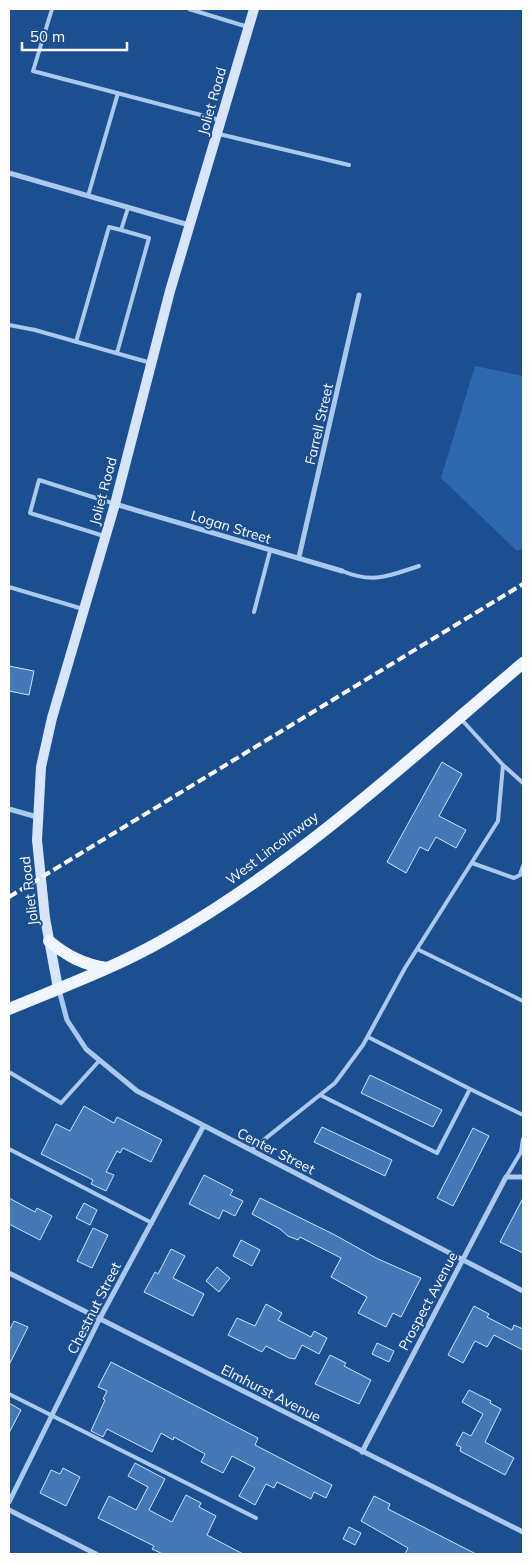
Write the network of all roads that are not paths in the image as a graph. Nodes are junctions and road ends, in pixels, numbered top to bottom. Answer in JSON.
{"nodes":[{"id":1,"x":52,"y":9,"type":"edge"},
{"id":2,"x":189,"y":9,"type":"edge"},
{"id":3,"x":254,"y":9,"type":"edge"},
{"id":4,"x":248,"y":27,"type":"junction"},
{"id":5,"x":118,"y":93,"type":"junction"},
{"id":6,"x":220,"y":120,"type":"junction"},
{"id":7,"x":217,"y":133,"type":"junction"},
{"id":8,"x":349,"y":165,"type":"dead end"},
{"id":9,"x":9,"y":173,"type":"edge"},
{"id":10,"x":88,"y":196,"type":"junction"},
{"id":11,"x":128,"y":208,"type":"junction"},
{"id":12,"x":189,"y":225,"type":"junction"},
{"id":13,"x":121,"y":230,"type":"junction"},
{"id":14,"x":359,"y":296,"type":"dead end"},
{"id":15,"x":9,"y":325,"type":"edge"},
{"id":16,"x":76,"y":342,"type":"junction"},
{"id":17,"x":116,"y":353,"type":"junction"},
{"id":18,"x":152,"y":363,"type":"junction"},
{"id":19,"x":115,"y":504,"type":"junction"},
{"id":20,"x":105,"y":536,"type":"junction"},
{"id":21,"x":270,"y":550,"type":"junction"},
{"id":22,"x":299,"y":558,"type":"junction"},
{"id":23,"x":419,"y":566,"type":"dead end"},
{"id":24,"x":342,"y":571,"type":"joint"},
{"id":25,"x":9,"y":587,"type":"edge"},
{"id":26,"x":84,"y":609,"type":"junction"},
{"id":27,"x":254,"y":612,"type":"dead end"},
{"id":28,"x":523,"y":664,"type":"edge"},
{"id":29,"x":459,"y":717,"type":"junction"},
{"id":30,"x":503,"y":765,"type":"junction"},
{"id":31,"x":523,"y":783,"type":"edge"},
{"id":32,"x":9,"y":809,"type":"edge"},
{"id":33,"x":37,"y":818,"type":"junction"},
{"id":34,"x":472,"y":863,"type":"junction"},
{"id":35,"x":523,"y":866,"type":"edge"},
{"id":36,"x":49,"y":941,"type":"junction"},
{"id":37,"x":417,"y":949,"type":"junction"},
{"id":38,"x":109,"y":968,"type":"junction"},
{"id":39,"x":58,"y":988,"type":"junction"},
{"id":40,"x":523,"y":1001,"type":"edge"},
{"id":41,"x":9,"y":1009,"type":"edge"},
{"id":42,"x":368,"y":1037,"type":"junction"},
{"id":43,"x":100,"y":1061,"type":"junction"},
{"id":44,"x":9,"y":1072,"type":"edge"},
{"id":45,"x":470,"y":1089,"type":"junction"},
{"id":46,"x":320,"y":1095,"type":"junction"},
{"id":47,"x":523,"y":1115,"type":"edge"},
{"id":48,"x":203,"y":1127,"type":"junction"},
{"id":49,"x":523,"y":1139,"type":"edge"},
{"id":50,"x":9,"y":1149,"type":"edge"},
{"id":51,"x":250,"y":1151,"type":"junction"},
{"id":52,"x":506,"y":1177,"type":"junction"},
{"id":53,"x":523,"y":1177,"type":"edge"},
{"id":54,"x":152,"y":1223,"type":"junction"},
{"id":55,"x":463,"y":1259,"type":"junction"},
{"id":56,"x":9,"y":1272,"type":"edge"},
{"id":57,"x":523,"y":1291,"type":"edge"},
{"id":58,"x":99,"y":1320,"type":"junction"},
{"id":59,"x":9,"y":1394,"type":"edge"},
{"id":60,"x":52,"y":1416,"type":"junction"},
{"id":61,"x":362,"y":1452,"type":"junction"},
{"id":62,"x":9,"y":1502,"type":"edge"},
{"id":63,"x":9,"y":1510,"type":"edge"},
{"id":64,"x":256,"y":1518,"type":"dead end"},
{"id":65,"x":523,"y":1532,"type":"edge"},
{"id":66,"x":96,"y":1554,"type":"edge"}],
"edges":[{"from":1,"to":5,"type":"lane"},
{"from":2,"to":4,"type":"lane"},
{"from":3,"to":4,"type":"main road","name":"Joliet Road"},
{"from":4,"to":6,"type":"main road","name":"Joliet Road"},
{"from":5,"to":6,"type":"lane"},
{"from":5,"to":10,"type":"lane"},
{"from":6,"to":7,"type":"main road","name":"Joliet Road"},
{"from":7,"to":8,"type":"lane"},
{"from":7,"to":12,"type":"main road","name":"Joliet Road"},
{"from":9,"to":10,"type":"street"},
{"from":10,"to":11,"type":"street"},
{"from":11,"to":12,"type":"street"},
{"from":11,"to":13,"type":"lane"},
{"from":12,"to":18,"type":"main road","name":"Joliet Road"},
{"from":13,"to":16,"type":"lane"},
{"from":13,"to":17,"type":"lane"},
{"from":14,"to":22,"type":"street","name":"Farrell Street"},
{"from":15,"to":16,"type":"lane"},
{"from":16,"to":17,"type":"lane"},
{"from":17,"to":18,"type":"lane"},
{"from":18,"to":19,"type":"main road","name":"Joliet Road"},
{"from":19,"to":20,"type":"main road","name":"Joliet Road"},
{"from":19,"to":20,"type":"lane"},
{"from":19,"to":21,"type":"street","name":"Logan Street"},
{"from":20,"to":26,"type":"main road","name":"Joliet Road"},
{"from":21,"to":22,"type":"street","name":"Logan Street"},
{"from":21,"to":27,"type":"lane"},
{"from":22,"to":24,"type":"street","name":"Logan Street"},
{"from":23,"to":24,"type":"lane"},
{"from":25,"to":26,"type":"lane"},
{"from":26,"to":33,"type":"main road","name":"Joliet Road"},
{"from":28,"to":29,"type":"main road","name":"West Lincolnway"},
{"from":29,"to":30,"type":"lane"},
{"from":29,"to":38,"type":"main road","name":"West Lincolnway"},
{"from":30,"to":31,"type":"lane"},
{"from":30,"to":34,"type":"lane"},
{"from":32,"to":33,"type":"street"},
{"from":33,"to":36,"type":"main road","name":"Joliet Road"},
{"from":34,"to":35,"type":"lane"},
{"from":34,"to":37,"type":"lane"},
{"from":36,"to":38,"type":"main road"},
{"from":36,"to":39,"type":"main road","name":"Joliet Road"},
{"from":37,"to":40,"type":"lane"},
{"from":37,"to":42,"type":"lane"},
{"from":38,"to":39,"type":"main road","name":"West Lincolnway"},
{"from":39,"to":41,"type":"main road","name":"West Lincolnway"},
{"from":39,"to":43,"type":"street","name":"Center Street"},
{"from":42,"to":45,"type":"lane"},
{"from":42,"to":46,"type":"lane"},
{"from":43,"to":44,"type":"lane"},
{"from":43,"to":48,"type":"street","name":"Center Street"},
{"from":45,"to":46,"type":"lane"},
{"from":45,"to":47,"type":"lane"},
{"from":46,"to":51,"type":"lane"},
{"from":48,"to":51,"type":"street","name":"Center Street"},
{"from":48,"to":54,"type":"street","name":"Chestnut Street"},
{"from":49,"to":52,"type":"lane"},
{"from":50,"to":54,"type":"lane"},
{"from":51,"to":55,"type":"street","name":"Center Street"},
{"from":52,"to":53,"type":"street"},
{"from":52,"to":55,"type":"street","name":"Prospect Avenue"},
{"from":54,"to":58,"type":"street","name":"Chestnut Street"},
{"from":55,"to":57,"type":"street","name":"Center Street"},
{"from":55,"to":61,"type":"street","name":"Prospect Avenue"},
{"from":56,"to":58,"type":"street","name":"Elmhurst Avenue"},
{"from":58,"to":60,"type":"street","name":"Chestnut Street"},
{"from":58,"to":61,"type":"street","name":"Elmhurst Avenue"},
{"from":59,"to":60,"type":"lane"},
{"from":60,"to":62,"type":"street","name":"Chestnut Street"},
{"from":60,"to":64,"type":"lane"},
{"from":61,"to":65,"type":"street","name":"Elmhurst Avenue"},
{"from":63,"to":66,"type":"street"}]}
